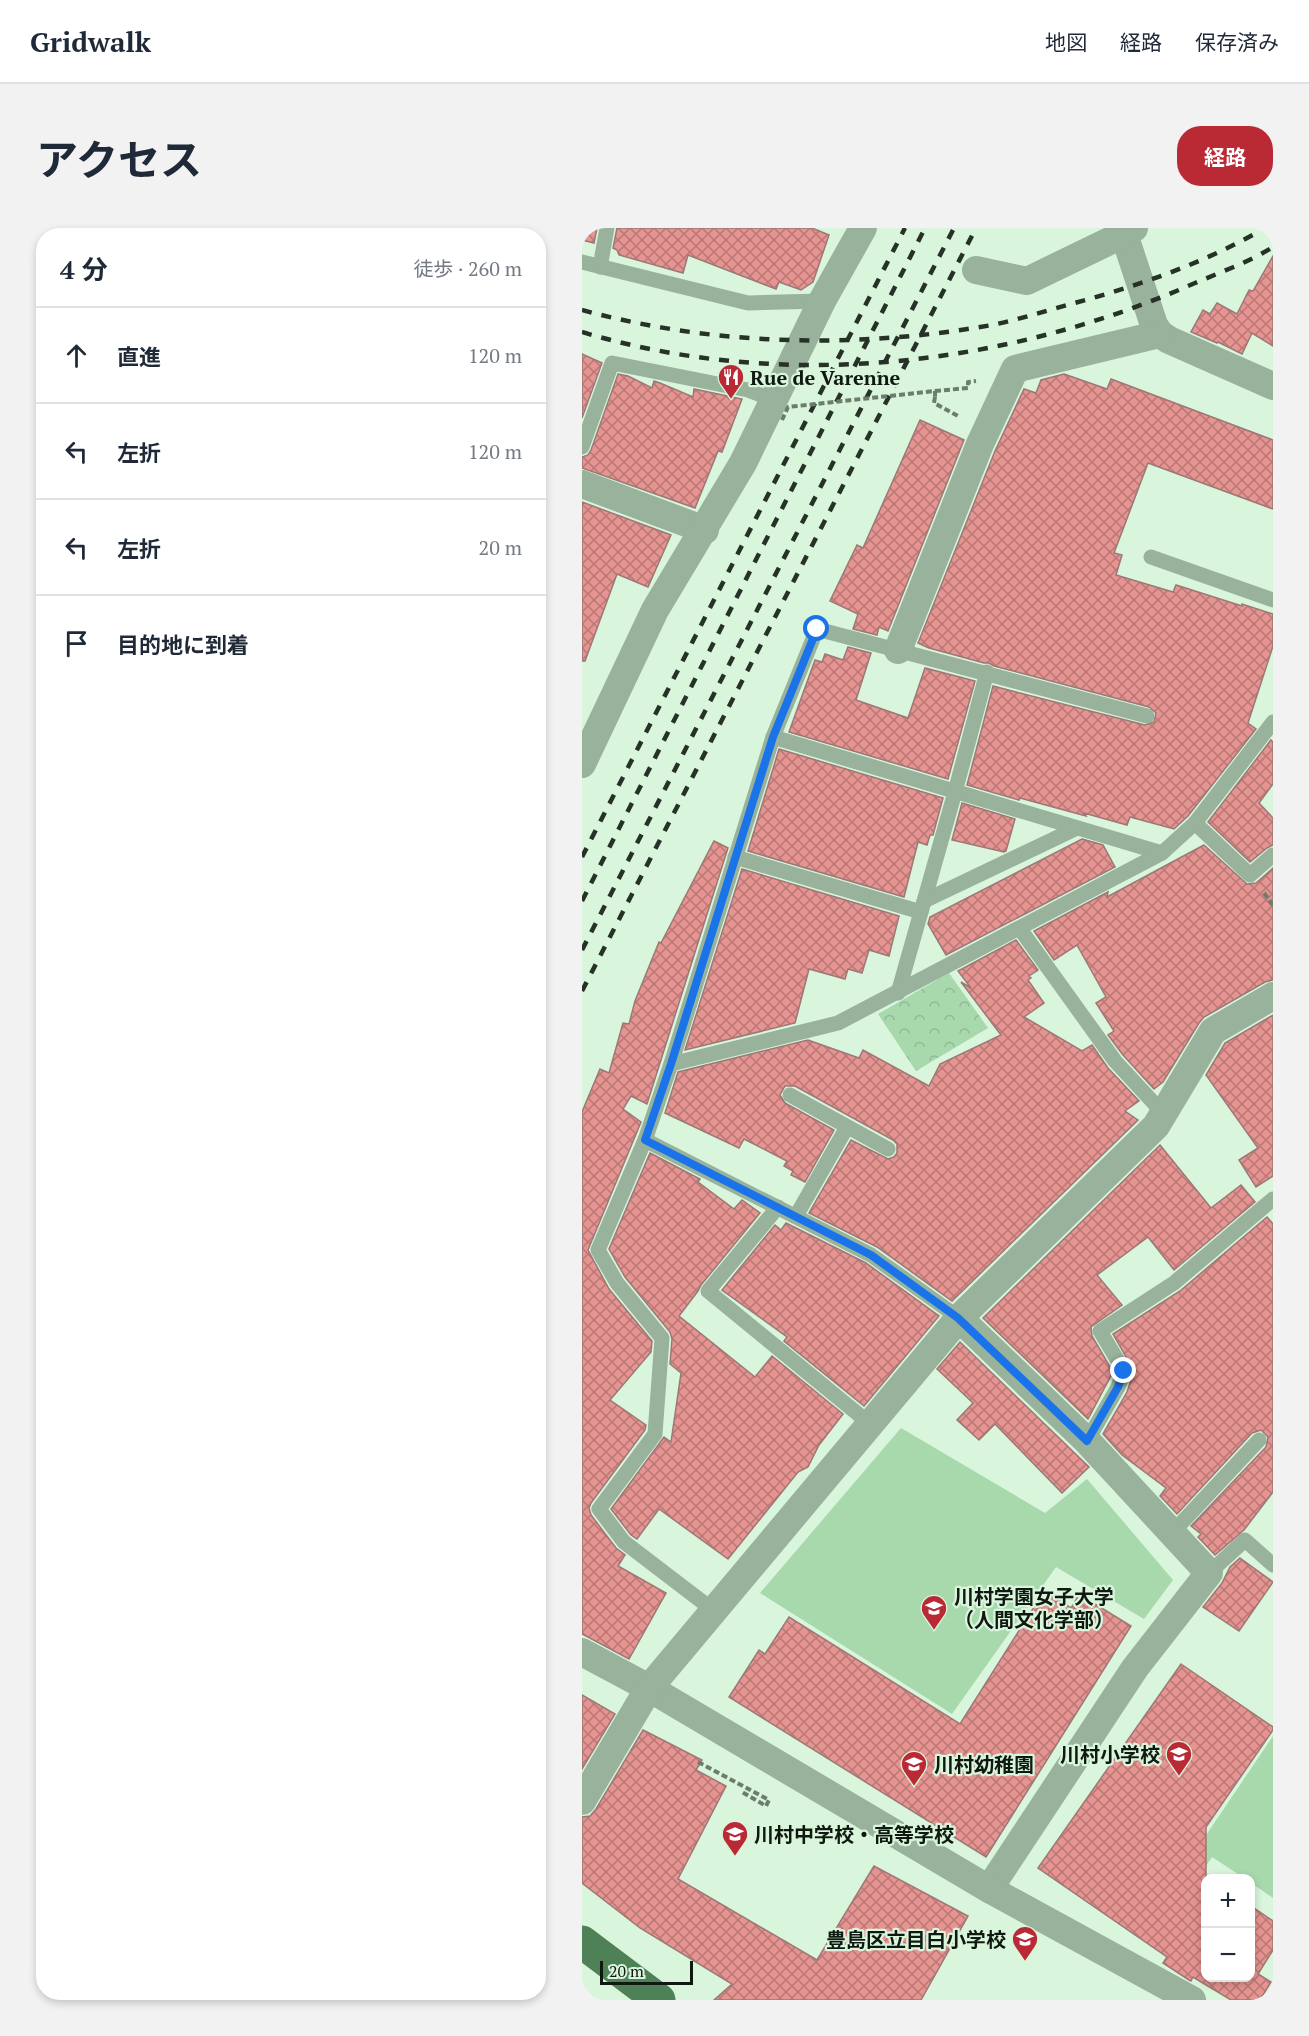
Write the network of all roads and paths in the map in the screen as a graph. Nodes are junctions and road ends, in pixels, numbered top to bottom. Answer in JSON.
{"nodes":[{"id":1,"x":608,"y":228,"type":"edge"},
{"id":2,"x":863,"y":228,"type":"edge"},
{"id":3,"x":1129,"y":231,"type":"edge"},
{"id":4,"x":582,"y":262,"type":"edge"},
{"id":5,"x":600,"y":267,"type":"junction"},
{"id":6,"x":976,"y":270,"type":"dead end"},
{"id":7,"x":822,"y":301,"type":"junction"},
{"id":8,"x":1160,"y":334,"type":"junction"},
{"id":9,"x":985,"y":380,"type":"dead end"},
{"id":10,"x":1273,"y":387,"type":"edge"},
{"id":11,"x":935,"y":391,"type":"junction"},
{"id":12,"x":935,"y":397,"type":"dead end"},
{"id":13,"x":778,"y":410,"type":"junction"},
{"id":14,"x":582,"y":447,"type":"edge"},
{"id":15,"x":582,"y":484,"type":"edge"},
{"id":16,"x":705,"y":530,"type":"junction"},
{"id":17,"x":1151,"y":557,"type":"dead end"},
{"id":18,"x":1273,"y":600,"type":"edge"},
{"id":19,"x":898,"y":650,"type":"junction"},
{"id":20,"x":987,"y":672,"type":"junction"},
{"id":21,"x":1147,"y":716,"type":"dead end"},
{"id":22,"x":1273,"y":722,"type":"edge"},
{"id":23,"x":773,"y":737,"type":"junction"},
{"id":24,"x":582,"y":764,"type":"edge"},
{"id":25,"x":955,"y":792,"type":"junction"},
{"id":26,"x":1195,"y":823,"type":"junction"},
{"id":27,"x":1077,"y":828,"type":"junction"},
{"id":28,"x":1162,"y":853,"type":"junction"},
{"id":29,"x":1273,"y":855,"type":"edge"},
{"id":30,"x":735,"y":857,"type":"junction"},
{"id":31,"x":923,"y":907,"type":"junction"},
{"id":32,"x":1020,"y":929,"type":"junction"},
{"id":33,"x":898,"y":993,"type":"junction"},
{"id":34,"x":1273,"y":996,"type":"edge"},
{"id":35,"x":671,"y":1064,"type":"junction"},
{"id":36,"x":790,"y":1095,"type":"dead end"},
{"id":37,"x":1163,"y":1113,"type":"junction"},
{"id":38,"x":847,"y":1127,"type":"junction"},
{"id":39,"x":645,"y":1140,"type":"junction"},
{"id":40,"x":888,"y":1149,"type":"dead end"},
{"id":41,"x":1273,"y":1199,"type":"edge"},
{"id":42,"x":778,"y":1207,"type":"junction"},
{"id":43,"x":796,"y":1216,"type":"junction"},
{"id":44,"x":958,"y":1318,"type":"junction"},
{"id":45,"x":869,"y":1423,"type":"junction"},
{"id":46,"x":1259,"y":1440,"type":"dead end"},
{"id":47,"x":1087,"y":1441,"type":"junction"},
{"id":48,"x":1172,"y":1533,"type":"junction"},
{"id":49,"x":1273,"y":1565,"type":"edge"},
{"id":50,"x":1209,"y":1573,"type":"junction"},
{"id":51,"x":713,"y":1610,"type":"junction"},
{"id":52,"x":582,"y":1652,"type":"edge"},
{"id":53,"x":649,"y":1688,"type":"junction"},
{"id":54,"x":698,"y":1762,"type":"dead end"},
{"id":55,"x":742,"y":1792,"type":"dead end"},
{"id":56,"x":582,"y":1801,"type":"edge"},
{"id":57,"x":989,"y":1889,"type":"junction"},
{"id":58,"x":582,"y":1942,"type":"edge"},
{"id":59,"x":659,"y":2000,"type":"edge"},
{"id":60,"x":1192,"y":2000,"type":"edge"}],
"edges":[{"from":1,"to":5,"type":"lane"},
{"from":2,"to":7,"type":"street"},
{"from":3,"to":6,"type":"street"},
{"from":3,"to":8,"type":"street"},
{"from":4,"to":5,"type":"lane"},
{"from":5,"to":7,"type":"lane"},
{"from":7,"to":13,"type":"street"},
{"from":8,"to":10,"type":"street"},
{"from":8,"to":19,"type":"street"},
{"from":9,"to":11,"type":"path"},
{"from":11,"to":12,"type":"path","bridge":true},
{"from":11,"to":13,"type":"path","bridge":true},
{"from":13,"to":14,"type":"lane"},
{"from":13,"to":16,"type":"street"},
{"from":15,"to":16,"type":"street"},
{"from":16,"to":24,"type":"street"},
{"from":17,"to":18,"type":"lane"},
{"from":19,"to":20,"type":"lane"},
{"from":19,"to":23,"type":"lane"},
{"from":20,"to":21,"type":"lane"},
{"from":20,"to":25,"type":"lane"},
{"from":22,"to":26,"type":"lane"},
{"from":23,"to":25,"type":"lane"},
{"from":23,"to":30,"type":"lane"},
{"from":25,"to":27,"type":"lane"},
{"from":25,"to":31,"type":"lane"},
{"from":26,"to":28,"type":"lane"},
{"from":26,"to":29,"type":"lane"},
{"from":27,"to":28,"type":"lane"},
{"from":27,"to":31,"type":"lane"},
{"from":28,"to":32,"type":"lane"},
{"from":30,"to":31,"type":"lane"},
{"from":30,"to":35,"type":"lane"},
{"from":31,"to":33,"type":"lane"},
{"from":32,"to":33,"type":"lane"},
{"from":32,"to":37,"type":"lane"},
{"from":33,"to":35,"type":"lane"},
{"from":34,"to":37,"type":"street"},
{"from":35,"to":39,"type":"lane"},
{"from":36,"to":38,"type":"lane"},
{"from":37,"to":44,"type":"street"},
{"from":38,"to":40,"type":"lane"},
{"from":38,"to":43,"type":"lane"},
{"from":39,"to":42,"type":"lane"},
{"from":39,"to":51,"type":"lane"},
{"from":41,"to":47,"type":"lane"},
{"from":42,"to":43,"type":"lane"},
{"from":42,"to":45,"type":"lane"},
{"from":43,"to":44,"type":"lane"},
{"from":44,"to":45,"type":"street"},
{"from":44,"to":47,"type":"street"},
{"from":45,"to":51,"type":"street"},
{"from":46,"to":48,"type":"lane"},
{"from":47,"to":48,"type":"street"},
{"from":48,"to":50,"type":"street"},
{"from":49,"to":50,"type":"lane"},
{"from":50,"to":57,"type":"street"},
{"from":51,"to":53,"type":"street"},
{"from":52,"to":53,"type":"street"},
{"from":53,"to":56,"type":"street"},
{"from":53,"to":57,"type":"street"},
{"from":54,"to":55,"type":"path"},
{"from":57,"to":60,"type":"street"},
{"from":58,"to":59,"type":"main road"}]}
